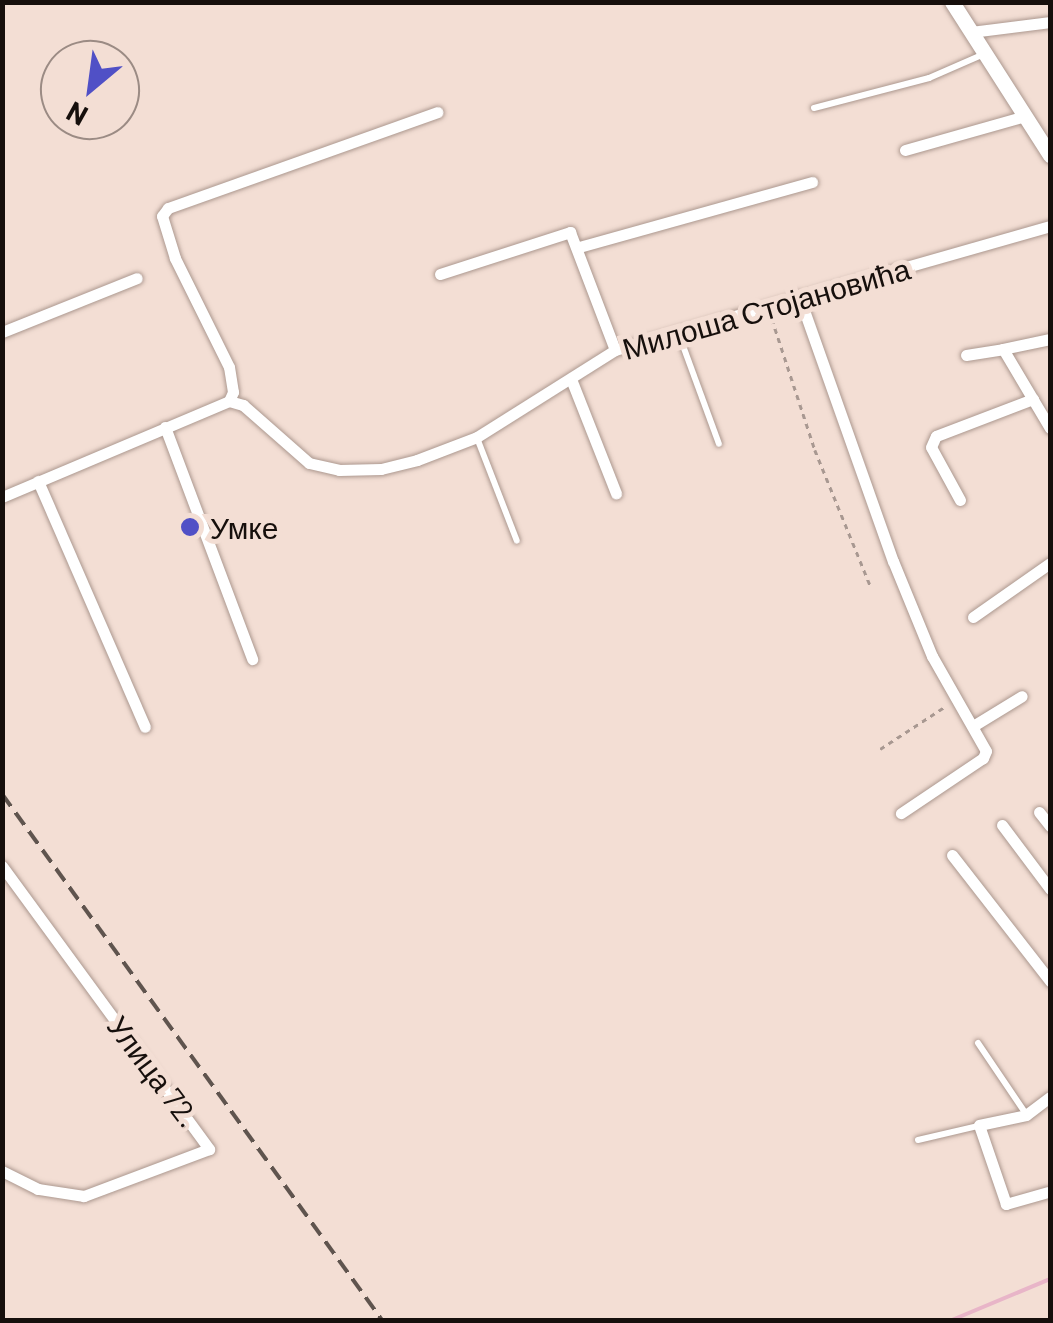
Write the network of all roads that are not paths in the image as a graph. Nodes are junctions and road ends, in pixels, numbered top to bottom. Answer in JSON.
{"nodes":[{"id":1,"x":952,"y":2,"type":"edge"},
{"id":2,"x":1050,"y":22,"type":"edge"},
{"id":3,"x":971,"y":32,"type":"junction"},
{"id":4,"x":985,"y":54,"type":"junction"},
{"id":5,"x":814,"y":108,"type":"dead end"},
{"id":6,"x":437,"y":112,"type":"dead end"},
{"id":7,"x":1025,"y":116,"type":"junction"},
{"id":8,"x":905,"y":150,"type":"dead end"},
{"id":9,"x":1050,"y":155,"type":"edge"},
{"id":10,"x":812,"y":182,"type":"dead end"},
{"id":11,"x":1050,"y":226,"type":"edge"},
{"id":12,"x":579,"y":247,"type":"junction"},
{"id":13,"x":440,"y":274,"type":"dead end"},
{"id":14,"x":136,"y":278,"type":"dead end"},
{"id":15,"x":799,"y":296,"type":"junction"},
{"id":16,"x":678,"y":331,"type":"junction"},
{"id":17,"x":2,"y":332,"type":"edge"},
{"id":18,"x":1050,"y":339,"type":"edge"},
{"id":19,"x":1004,"y":349,"type":"junction"},
{"id":20,"x":614,"y":350,"type":"junction"},
{"id":21,"x":966,"y":355,"type":"dead end"},
{"id":22,"x":571,"y":378,"type":"junction"},
{"id":23,"x":1033,"y":399,"type":"junction"},
{"id":24,"x":229,"y":400,"type":"junction"},
{"id":25,"x":165,"y":426,"type":"junction"},
{"id":26,"x":1050,"y":428,"type":"edge"},
{"id":27,"x":477,"y":437,"type":"junction"},
{"id":28,"x":719,"y":444,"type":"dead end"},
{"id":29,"x":38,"y":481,"type":"junction"},
{"id":30,"x":616,"y":494,"type":"dead end"},
{"id":31,"x":2,"y":497,"type":"edge"},
{"id":32,"x":960,"y":500,"type":"dead end"},
{"id":33,"x":517,"y":541,"type":"dead end"},
{"id":34,"x":1050,"y":563,"type":"edge"},
{"id":35,"x":973,"y":616,"type":"dead end"},
{"id":36,"x":252,"y":660,"type":"dead end"},
{"id":37,"x":1022,"y":696,"type":"dead end"},
{"id":38,"x":973,"y":726,"type":"junction"},
{"id":39,"x":145,"y":727,"type":"dead end"},
{"id":40,"x":1039,"y":812,"type":"dead end"},
{"id":41,"x":901,"y":814,"type":"dead end"},
{"id":42,"x":1002,"y":825,"type":"dead end"},
{"id":43,"x":1050,"y":826,"type":"edge"},
{"id":44,"x":952,"y":855,"type":"dead end"},
{"id":45,"x":2,"y":866,"type":"edge"},
{"id":46,"x":1050,"y":889,"type":"edge"},
{"id":47,"x":1050,"y":981,"type":"edge"},
{"id":48,"x":978,"y":1043,"type":"dead end"},
{"id":49,"x":1050,"y":1097,"type":"edge"},
{"id":50,"x":1026,"y":1115,"type":"junction"},
{"id":51,"x":979,"y":1126,"type":"junction"},
{"id":52,"x":918,"y":1140,"type":"dead end"},
{"id":53,"x":2,"y":1172,"type":"edge"},
{"id":54,"x":1048,"y":1192,"type":"edge"}],
"edges":[{"from":1,"to":3,"type":"main road"},
{"from":2,"to":3,"type":"street"},
{"from":3,"to":4,"type":"main road"},
{"from":4,"to":5,"type":"lane"},
{"from":4,"to":7,"type":"main road"},
{"from":6,"to":24,"type":"street"},
{"from":7,"to":8,"type":"street"},
{"from":7,"to":9,"type":"main road"},
{"from":10,"to":12,"type":"street"},
{"from":11,"to":15,"type":"street","name":"Милоша Стојановића"},
{"from":12,"to":13,"type":"street"},
{"from":12,"to":20,"type":"street"},
{"from":14,"to":17,"type":"street"},
{"from":15,"to":16,"type":"street","name":"Милоша Стојановића"},
{"from":15,"to":38,"type":"street"},
{"from":16,"to":20,"type":"street","name":"Милоша Стојановића"},
{"from":16,"to":28,"type":"lane"},
{"from":18,"to":19,"type":"street"},
{"from":19,"to":21,"type":"street"},
{"from":19,"to":23,"type":"street"},
{"from":20,"to":22,"type":"street","name":"Милоша Стојановића"},
{"from":22,"to":27,"type":"street","name":"Милоша Стојановића"},
{"from":22,"to":30,"type":"street"},
{"from":23,"to":26,"type":"street"},
{"from":23,"to":32,"type":"street"},
{"from":24,"to":25,"type":"street"},
{"from":24,"to":27,"type":"street","name":"Милоша Стојановића"},
{"from":25,"to":29,"type":"street"},
{"from":25,"to":36,"type":"street"},
{"from":27,"to":33,"type":"lane"},
{"from":29,"to":31,"type":"street"},
{"from":29,"to":39,"type":"street"},
{"from":34,"to":35,"type":"street"},
{"from":37,"to":38,"type":"street"},
{"from":38,"to":41,"type":"street"},
{"from":40,"to":43,"type":"street"},
{"from":42,"to":46,"type":"street"},
{"from":44,"to":47,"type":"street"},
{"from":45,"to":53,"type":"street","name":"Улица 72."},
{"from":48,"to":50,"type":"lane"},
{"from":49,"to":50,"type":"street"},
{"from":50,"to":51,"type":"street"},
{"from":51,"to":52,"type":"lane"},
{"from":51,"to":54,"type":"street"}]}
